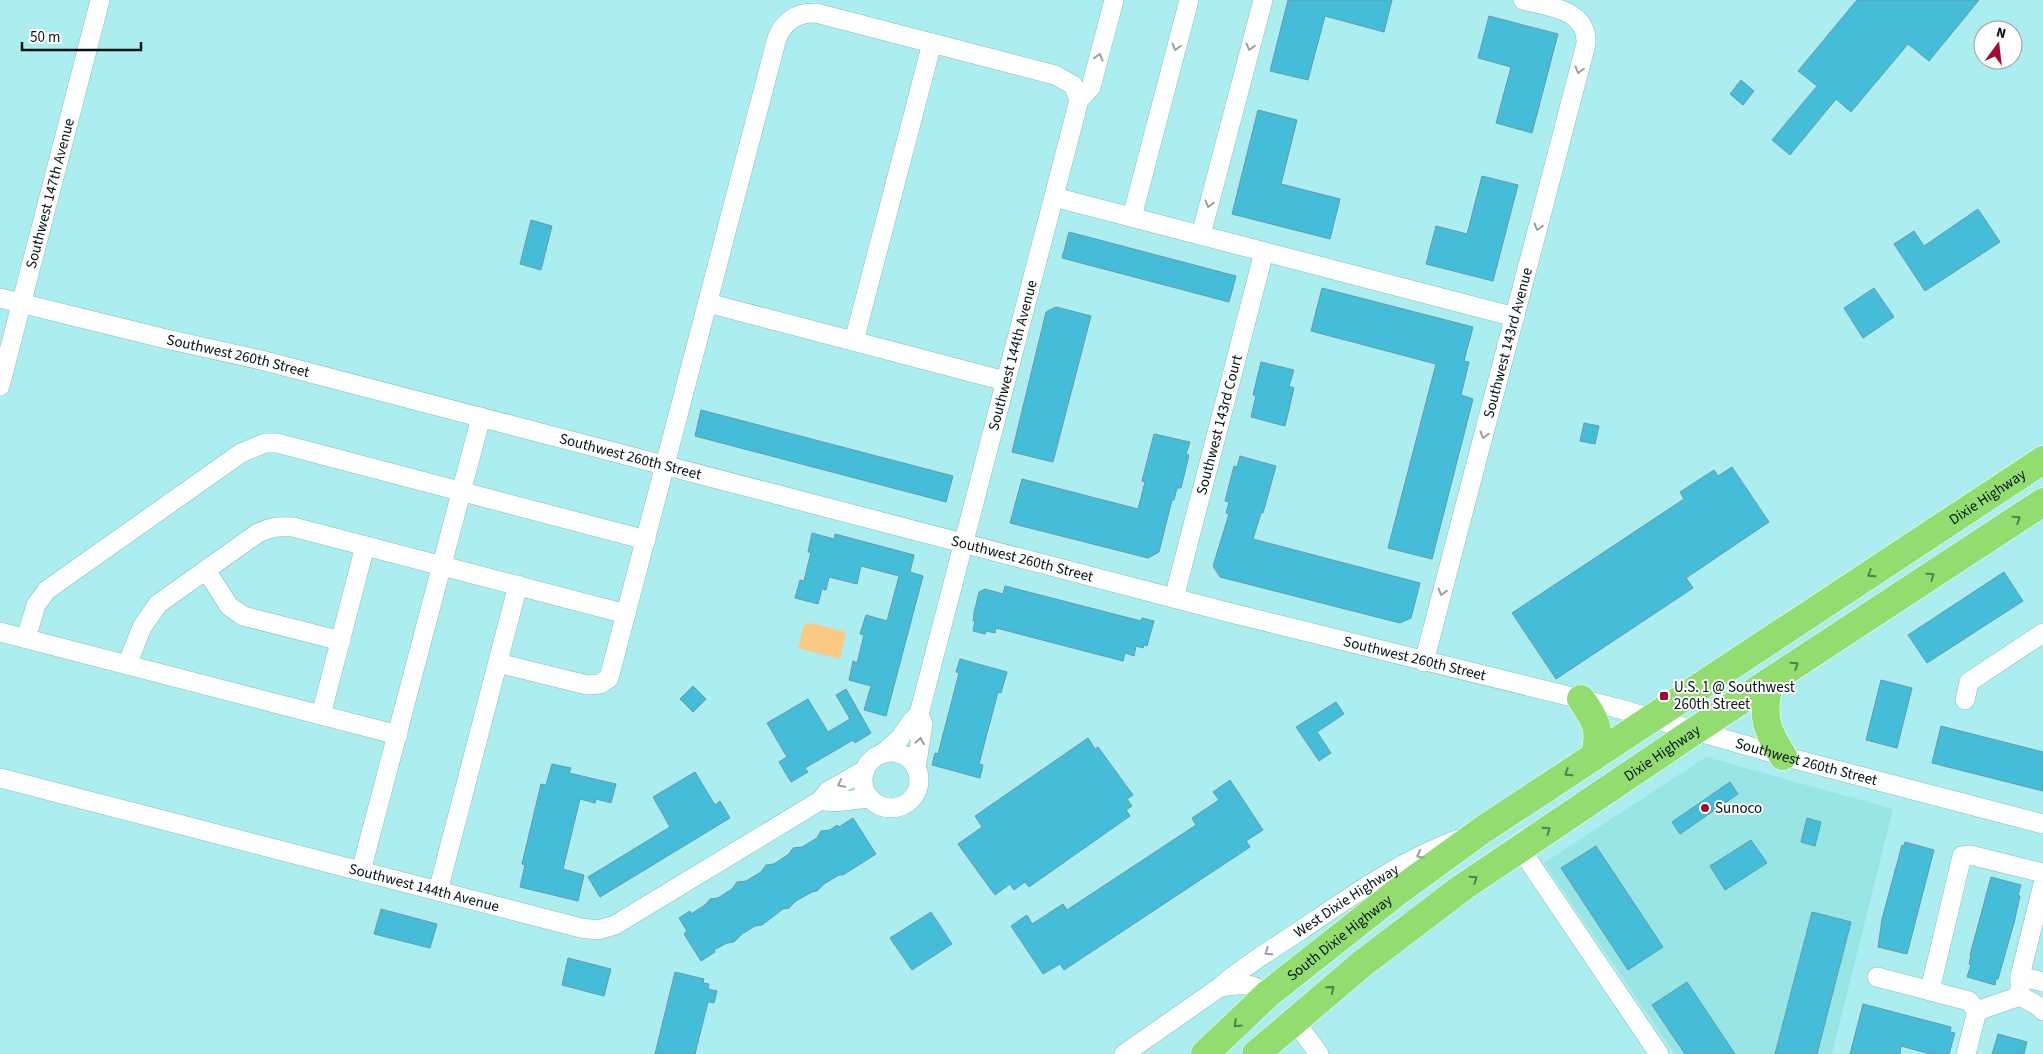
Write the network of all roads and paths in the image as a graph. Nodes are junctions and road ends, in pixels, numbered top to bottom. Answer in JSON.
{"nodes":[{"id":1,"x":100,"y":0,"type":"edge"},
{"id":2,"x":1114,"y":0,"type":"edge"},
{"id":3,"x":1189,"y":0,"type":"edge"},
{"id":4,"x":1263,"y":0,"type":"edge"},
{"id":5,"x":1523,"y":0,"type":"edge"},
{"id":6,"x":932,"y":43,"type":"junction"},
{"id":7,"x":1079,"y":100,"type":"junction"},
{"id":8,"x":1054,"y":197,"type":"junction"},
{"id":9,"x":1132,"y":217,"type":"junction"},
{"id":10,"x":1201,"y":236,"type":"junction"},
{"id":11,"x":1264,"y":252,"type":"junction"},
{"id":12,"x":0,"y":298,"type":"edge"},
{"id":13,"x":22,"y":303,"type":"junction"},
{"id":14,"x":708,"y":303,"type":"junction"},
{"id":15,"x":1515,"y":317,"type":"junction"},
{"id":16,"x":854,"y":341,"type":"junction"},
{"id":17,"x":1006,"y":381,"type":"junction"},
{"id":18,"x":0,"y":386,"type":"edge"},
{"id":19,"x":481,"y":417,"type":"junction"},
{"id":20,"x":2043,"y":460,"type":"edge"},
{"id":21,"x":665,"y":465,"type":"junction"},
{"id":22,"x":461,"y":492,"type":"junction"},
{"id":23,"x":2043,"y":502,"type":"edge"},
{"id":24,"x":646,"y":540,"type":"junction"},
{"id":25,"x":963,"y":543,"type":"junction"},
{"id":26,"x":365,"y":546,"type":"junction"},
{"id":27,"x":442,"y":566,"type":"junction"},
{"id":28,"x":206,"y":570,"type":"junction"},
{"id":29,"x":518,"y":586,"type":"junction"},
{"id":30,"x":1174,"y":598,"type":"junction"},
{"id":31,"x":626,"y":614,"type":"junction"},
{"id":32,"x":0,"y":632,"type":"edge"},
{"id":33,"x":2043,"y":633,"type":"edge"},
{"id":34,"x":26,"y":638,"type":"junction"},
{"id":35,"x":340,"y":641,"type":"junction"},
{"id":36,"x":1424,"y":662,"type":"junction"},
{"id":37,"x":498,"y":663,"type":"junction"},
{"id":38,"x":127,"y":665,"type":"junction"},
{"id":39,"x":1769,"y":683,"type":"junction"},
{"id":40,"x":1581,"y":699,"type":"junction"},
{"id":41,"x":1965,"y":700,"type":"dead end"},
{"id":42,"x":919,"y":714,"type":"junction"},
{"id":43,"x":321,"y":715,"type":"junction"},
{"id":44,"x":1653,"y":718,"type":"junction"},
{"id":45,"x":1696,"y":730,"type":"junction"},
{"id":46,"x":398,"y":735,"type":"junction"},
{"id":47,"x":882,"y":754,"type":"junction"},
{"id":48,"x":1595,"y":756,"type":"junction"},
{"id":49,"x":1783,"y":756,"type":"junction"},
{"id":50,"x":916,"y":768,"type":"junction"},
{"id":51,"x":865,"y":770,"type":"junction"},
{"id":52,"x":0,"y":778,"type":"edge"},
{"id":53,"x":870,"y":798,"type":"junction"},
{"id":54,"x":821,"y":800,"type":"junction"},
{"id":55,"x":2043,"y":824,"type":"edge"},
{"id":56,"x":1481,"y":831,"type":"junction"},
{"id":57,"x":1520,"y":848,"type":"junction"},
{"id":58,"x":361,"y":871,"type":"junction"},
{"id":59,"x":2043,"y":873,"type":"edge"},
{"id":60,"x":2043,"y":884,"type":"edge"},
{"id":61,"x":438,"y":891,"type":"junction"},
{"id":62,"x":2020,"y":976,"type":"junction"},
{"id":63,"x":1877,"y":977,"type":"dead end"},
{"id":64,"x":2043,"y":982,"type":"edge"},
{"id":65,"x":1220,"y":987,"type":"junction"},
{"id":66,"x":1930,"y":990,"type":"junction"},
{"id":67,"x":1268,"y":994,"type":"junction"},
{"id":68,"x":2020,"y":996,"type":"junction"},
{"id":69,"x":1978,"y":1010,"type":"junction"},
{"id":70,"x":2043,"y":1011,"type":"edge"},
{"id":71,"x":1294,"y":1020,"type":"junction"},
{"id":72,"x":1124,"y":1054,"type":"edge"},
{"id":73,"x":1205,"y":1054,"type":"edge"},
{"id":74,"x":1256,"y":1054,"type":"edge"},
{"id":75,"x":1319,"y":1054,"type":"edge"},
{"id":76,"x":1659,"y":1054,"type":"edge"},
{"id":77,"x":1966,"y":1054,"type":"edge"}],
"edges":[{"from":1,"to":13,"type":"street","name":"Southwest 147th Avenue"},
{"from":7,"to":2,"type":"street","name":"Southwest 144th Avenue","one_way":true},
{"from":3,"to":9,"type":"street","one_way":true},
{"from":4,"to":10,"type":"street","one_way":true},
{"from":5,"to":15,"type":"street","name":"Southwest 143rd Avenue","one_way":true},
{"from":6,"to":7,"type":"street"},
{"from":6,"to":14,"type":"street"},
{"from":6,"to":16,"type":"street"},
{"from":7,"to":8,"type":"street","name":"Southwest 144th Avenue"},
{"from":8,"to":9,"type":"street"},
{"from":8,"to":17,"type":"street","name":"Southwest 144th Avenue"},
{"from":9,"to":10,"type":"street"},
{"from":10,"to":11,"type":"street"},
{"from":11,"to":15,"type":"street"},
{"from":11,"to":30,"type":"street","name":"Southwest 143rd Court"},
{"from":12,"to":13,"type":"street","name":"Southwest 260th Street"},
{"from":13,"to":18,"type":"street","name":"Southwest 147th Avenue"},
{"from":13,"to":19,"type":"street","name":"Southwest 260th Street"},
{"from":14,"to":16,"type":"street"},
{"from":14,"to":21,"type":"street"},
{"from":15,"to":36,"type":"street","name":"Southwest 143rd Avenue","one_way":true},
{"from":16,"to":17,"type":"street"},
{"from":17,"to":25,"type":"street","name":"Southwest 144th Avenue"},
{"from":19,"to":21,"type":"street","name":"Southwest 260th Street"},
{"from":19,"to":22,"type":"street"},
{"from":20,"to":44,"type":"highway","name":"Dixie Highway","one_way":true},
{"from":21,"to":24,"type":"street"},
{"from":21,"to":25,"type":"street","name":"Southwest 260th Street"},
{"from":22,"to":24,"type":"street"},
{"from":22,"to":27,"type":"street"},
{"from":22,"to":34,"type":"street"},
{"from":39,"to":23,"type":"highway","name":"Dixie Highway","one_way":true},
{"from":24,"to":31,"type":"street"},
{"from":25,"to":30,"type":"street","name":"Southwest 260th Street"},
{"from":25,"to":42,"type":"street","name":"Southwest 144th Avenue"},
{"from":26,"to":27,"type":"street"},
{"from":26,"to":28,"type":"street"},
{"from":26,"to":35,"type":"street"},
{"from":27,"to":29,"type":"street"},
{"from":27,"to":46,"type":"street"},
{"from":28,"to":35,"type":"street"},
{"from":28,"to":38,"type":"street"},
{"from":29,"to":31,"type":"street"},
{"from":29,"to":37,"type":"street"},
{"from":30,"to":36,"type":"street","name":"Southwest 260th Street"},
{"from":31,"to":37,"type":"street"},
{"from":32,"to":34,"type":"street"},
{"from":33,"to":41,"type":"street"},
{"from":34,"to":38,"type":"street"},
{"from":35,"to":43,"type":"street"},
{"from":36,"to":40,"type":"street","name":"Southwest 260th Street"},
{"from":37,"to":61,"type":"street"},
{"from":38,"to":43,"type":"street"},
{"from":39,"to":45,"type":"highway","name":"Dixie Highway"},
{"from":39,"to":49,"type":"highway"},
{"from":40,"to":44,"type":"street","name":"Southwest 260th Street"},
{"from":40,"to":48,"type":"highway"},
{"from":42,"to":47,"type":"street","name":"Southwest 144th Avenue"},
{"from":50,"to":42,"type":"street","name":"Southwest 144th Avenue","one_way":true},
{"from":43,"to":46,"type":"street"},
{"from":44,"to":45,"type":"street","name":"Southwest 260th Street"},
{"from":44,"to":48,"type":"highway","name":"Dixie Highway"},
{"from":45,"to":49,"type":"street","name":"Southwest 260th Street"},
{"from":57,"to":45,"type":"highway","name":"Dixie Highway","one_way":true},
{"from":46,"to":58,"type":"street"},
{"from":47,"to":50,"type":"street"},
{"from":47,"to":51,"type":"street"},
{"from":48,"to":56,"type":"highway","name":"Dixie Highway","one_way":true},
{"from":49,"to":55,"type":"street","name":"Southwest 260th Street"},
{"from":50,"to":53,"type":"street"},
{"from":51,"to":53,"type":"street"},
{"from":51,"to":54,"type":"street","name":"Southwest 144th Avenue","one_way":true},
{"from":52,"to":58,"type":"street","name":"Southwest 144th Avenue"},
{"from":53,"to":54,"type":"street"},
{"from":54,"to":61,"type":"street","name":"Southwest 144th Avenue"},
{"from":56,"to":65,"type":"street","name":"West Dixie Highway","one_way":true},
{"from":56,"to":67,"type":"highway","name":"South Dixie Highway"},
{"from":71,"to":57,"type":"highway","name":"Dixie Highway","one_way":true},
{"from":57,"to":76,"type":"street"},
{"from":58,"to":61,"type":"street","name":"Southwest 144th Avenue"},
{"from":59,"to":66,"type":"street"},
{"from":60,"to":62,"type":"street"},
{"from":62,"to":64,"type":"street"},
{"from":62,"to":68,"type":"street"},
{"from":63,"to":66,"type":"street"},
{"from":65,"to":67,"type":"street","name":"West Dixie Highway"},
{"from":65,"to":72,"type":"street","name":"West Dixie Highway"},
{"from":66,"to":69,"type":"street"},
{"from":67,"to":71,"type":"highway"},
{"from":67,"to":73,"type":"highway","name":"South Dixie Highway","one_way":true},
{"from":68,"to":69,"type":"street"},
{"from":68,"to":70,"type":"street"},
{"from":69,"to":77,"type":"street"},
{"from":71,"to":74,"type":"highway"},
{"from":71,"to":75,"type":"street"}]}
